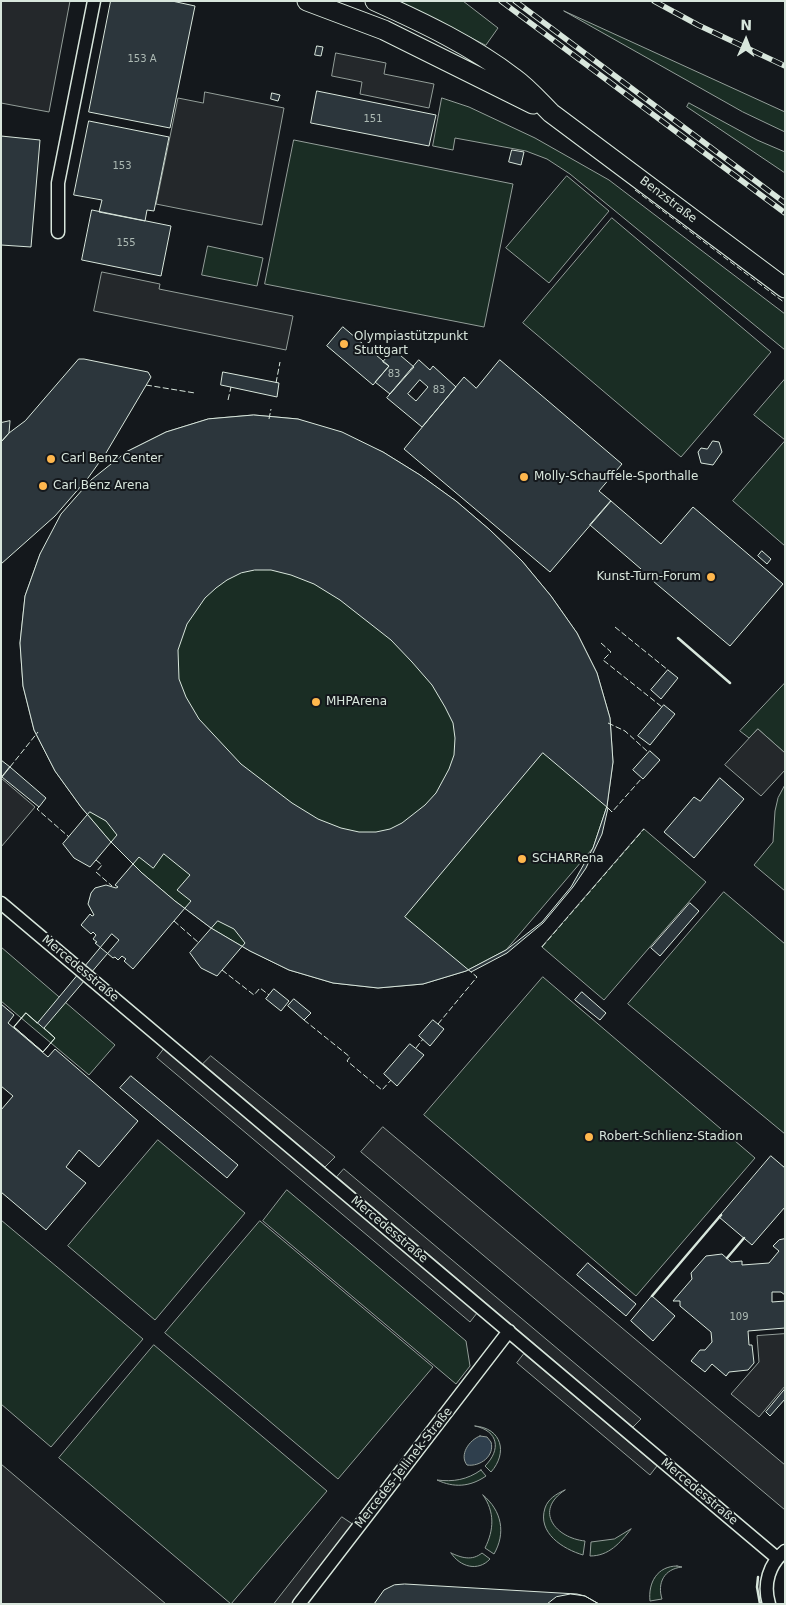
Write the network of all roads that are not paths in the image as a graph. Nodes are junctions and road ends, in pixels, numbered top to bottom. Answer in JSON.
{"nodes":[{"id":1,"x":94,"y":1,"type":"edge"},
{"id":2,"x":307,"y":1,"type":"edge"},
{"id":3,"x":375,"y":1,"type":"edge"},
{"id":4,"x":551,"y":113,"type":"junction"},
{"id":5,"x":58,"y":232,"type":"dead end"},
{"id":6,"x":785,"y":288,"type":"edge"},
{"id":7,"x":1,"y":903,"type":"edge"},
{"id":8,"x":509,"y":1331,"type":"junction"},
{"id":9,"x":781,"y":1554,"type":"edge"},
{"id":10,"x":299,"y":1604,"type":"edge"},
{"id":11,"x":769,"y":1604,"type":"edge"}],
"edges":[{"from":1,"to":5,"type":"street"},
{"from":2,"to":4,"type":"main road","name":"Benzstraße"},
{"from":3,"to":4,"type":"main road","name":"Benzstraße"},
{"from":4,"to":6,"type":"main road","name":"Benzstraße"},
{"from":7,"to":8,"type":"street","name":"Mercedesstraße"},
{"from":8,"to":9,"type":"street","name":"Mercedesstraße"},
{"from":8,"to":10,"type":"street","name":"Mercedes-Jellinek-Straße"},
{"from":9,"to":11,"type":"street","name":"Mercedesstraße"}]}
